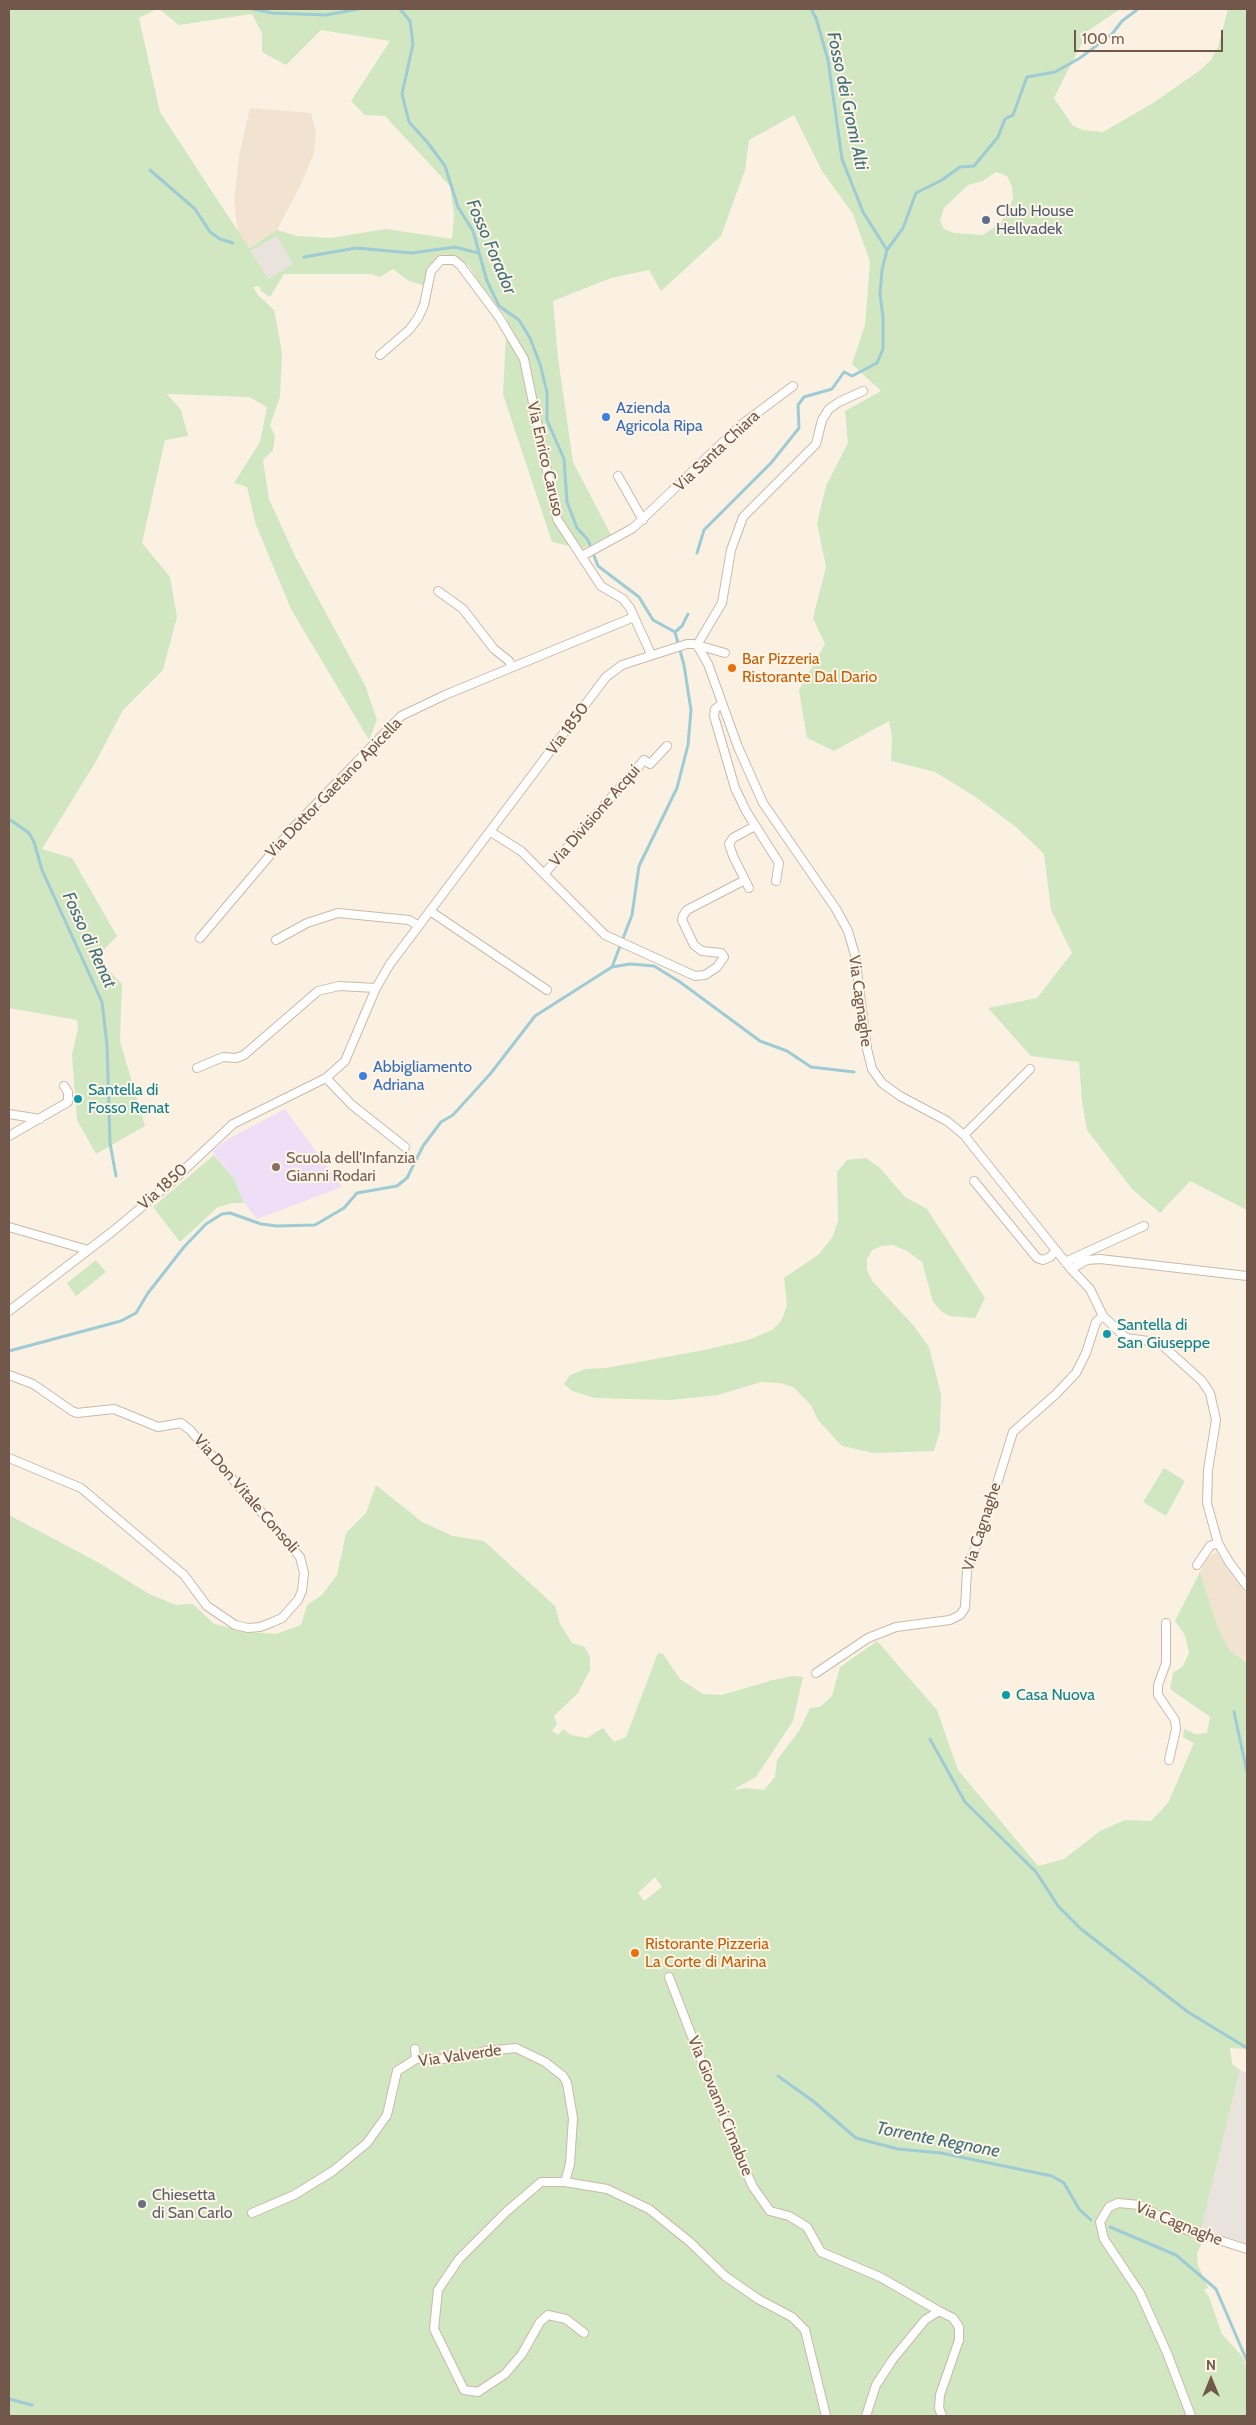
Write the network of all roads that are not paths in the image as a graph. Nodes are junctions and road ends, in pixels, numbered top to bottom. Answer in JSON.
{"nodes":[{"id":1,"x":380,"y":355,"type":"dead end"},
{"id":2,"x":793,"y":386,"type":"dead end"},
{"id":3,"x":863,"y":391,"type":"dead end"},
{"id":4,"x":618,"y":476,"type":"dead end"},
{"id":5,"x":643,"y":520,"type":"junction"},
{"id":6,"x":582,"y":556,"type":"junction"},
{"id":7,"x":438,"y":591,"type":"dead end"},
{"id":8,"x":634,"y":617,"type":"junction"},
{"id":9,"x":697,"y":645,"type":"junction"},
{"id":10,"x":651,"y":654,"type":"junction"},
{"id":11,"x":725,"y":654,"type":"dead end"},
{"id":12,"x":512,"y":667,"type":"junction"},
{"id":13,"x":722,"y":704,"type":"junction"},
{"id":14,"x":667,"y":746,"type":"dead end"},
{"id":15,"x":755,"y":826,"type":"junction"},
{"id":16,"x":491,"y":832,"type":"junction"},
{"id":17,"x":544,"y":874,"type":"junction"},
{"id":18,"x":745,"y":880,"type":"junction"},
{"id":19,"x":776,"y":881,"type":"dead end"},
{"id":20,"x":749,"y":888,"type":"dead end"},
{"id":21,"x":430,"y":911,"type":"junction"},
{"id":22,"x":419,"y":926,"type":"junction"},
{"id":23,"x":200,"y":938,"type":"dead end"},
{"id":24,"x":276,"y":940,"type":"dead end"},
{"id":25,"x":376,"y":988,"type":"junction"},
{"id":26,"x":547,"y":990,"type":"dead end"},
{"id":27,"x":196,"y":1068,"type":"dead end"},
{"id":28,"x":1030,"y":1069,"type":"dead end"},
{"id":29,"x":326,"y":1078,"type":"junction"},
{"id":30,"x":64,"y":1086,"type":"dead end"},
{"id":31,"x":9,"y":1114,"type":"edge"},
{"id":32,"x":40,"y":1119,"type":"junction"},
{"id":33,"x":964,"y":1135,"type":"junction"},
{"id":34,"x":9,"y":1136,"type":"edge"},
{"id":35,"x":405,"y":1147,"type":"dead end"},
{"id":36,"x":974,"y":1181,"type":"dead end"},
{"id":37,"x":1144,"y":1226,"type":"dead end"},
{"id":38,"x":9,"y":1227,"type":"edge"},
{"id":39,"x":88,"y":1250,"type":"junction"},
{"id":40,"x":1056,"y":1250,"type":"junction"},
{"id":41,"x":1065,"y":1262,"type":"junction"},
{"id":42,"x":1071,"y":1269,"type":"junction"},
{"id":43,"x":1247,"y":1276,"type":"edge"},
{"id":44,"x":9,"y":1311,"type":"edge"},
{"id":45,"x":1103,"y":1316,"type":"junction"},
{"id":46,"x":9,"y":1375,"type":"edge"},
{"id":47,"x":9,"y":1458,"type":"edge"},
{"id":48,"x":1218,"y":1543,"type":"junction"},
{"id":49,"x":1197,"y":1565,"type":"dead end"},
{"id":50,"x":1247,"y":1586,"type":"edge"},
{"id":51,"x":1166,"y":1623,"type":"dead end"},
{"id":52,"x":816,"y":1673,"type":"dead end"},
{"id":53,"x":1168,"y":1760,"type":"dead end"},
{"id":54,"x":669,"y":1977,"type":"dead end"},
{"id":55,"x":415,"y":2049,"type":"dead end"},
{"id":56,"x":416,"y":2059,"type":"junction"},
{"id":57,"x":565,"y":2182,"type":"junction"},
{"id":58,"x":252,"y":2213,"type":"dead end"},
{"id":59,"x":1247,"y":2249,"type":"edge"},
{"id":60,"x":938,"y":2311,"type":"junction"},
{"id":61,"x":584,"y":2333,"type":"dead end"},
{"id":62,"x":826,"y":2416,"type":"edge"},
{"id":63,"x":866,"y":2416,"type":"edge"},
{"id":64,"x":942,"y":2416,"type":"edge"},
{"id":65,"x":1191,"y":2416,"type":"edge"}],
"edges":[{"from":1,"to":6,"type":"street","name":"Via Enrico Caruso"},
{"from":2,"to":5,"type":"street","name":"Via Santa Chiara"},
{"from":3,"to":9,"type":"street"},
{"from":4,"to":5,"type":"street"},
{"from":5,"to":6,"type":"street","name":"Via Santa Chiara"},
{"from":6,"to":8,"type":"street","name":"Via Enrico Caruso"},
{"from":7,"to":12,"type":"street"},
{"from":8,"to":10,"type":"street","name":"Via Enrico Caruso"},
{"from":8,"to":12,"type":"street","name":"Via Dottor Gaetano Apicella"},
{"from":9,"to":10,"type":"street","name":"Via 1850"},
{"from":9,"to":11,"type":"street","name":"Via 1850"},
{"from":9,"to":13,"type":"street","name":"Via Cagnaghe"},
{"from":10,"to":16,"type":"street","name":"Via 1850"},
{"from":12,"to":23,"type":"street","name":"Via Dottor Gaetano Apicella"},
{"from":13,"to":15,"type":"street"},
{"from":13,"to":33,"type":"street","name":"Via Cagnaghe"},
{"from":14,"to":17,"type":"street","name":"Via Divisione Acqui"},
{"from":15,"to":18,"type":"street"},
{"from":15,"to":19,"type":"street"},
{"from":16,"to":17,"type":"street","name":"Via Divisione Acqui"},
{"from":16,"to":21,"type":"street","name":"Via 1850"},
{"from":17,"to":18,"type":"street","name":"Via Divisione Acqui"},
{"from":18,"to":20,"type":"street"},
{"from":21,"to":22,"type":"street","name":"Via 1850"},
{"from":21,"to":26,"type":"street"},
{"from":22,"to":24,"type":"street"},
{"from":22,"to":25,"type":"street","name":"Via 1850"},
{"from":25,"to":27,"type":"street"},
{"from":25,"to":29,"type":"street","name":"Via 1850"},
{"from":28,"to":33,"type":"street"},
{"from":29,"to":35,"type":"street"},
{"from":29,"to":39,"type":"street","name":"Via 1850"},
{"from":30,"to":32,"type":"street"},
{"from":31,"to":32,"type":"street"},
{"from":32,"to":34,"type":"street"},
{"from":33,"to":40,"type":"street","name":"Via Cagnaghe"},
{"from":36,"to":40,"type":"street"},
{"from":37,"to":41,"type":"street"},
{"from":38,"to":39,"type":"street"},
{"from":39,"to":44,"type":"street","name":"Via 1850"},
{"from":40,"to":41,"type":"street","name":"Via Cagnaghe"},
{"from":41,"to":42,"type":"street","name":"Via Cagnaghe"},
{"from":42,"to":43,"type":"street"},
{"from":42,"to":45,"type":"street","name":"Via Cagnaghe"},
{"from":45,"to":48,"type":"street","name":"Via Cagnaghe"},
{"from":45,"to":52,"type":"street","name":"Via Cagnaghe"},
{"from":46,"to":47,"type":"street","name":"Via Don Vitale Consoli"},
{"from":48,"to":49,"type":"street"},
{"from":48,"to":50,"type":"street","name":"Via Cagnaghe"},
{"from":51,"to":53,"type":"street"},
{"from":54,"to":60,"type":"street","name":"Via Giovanni Cimabue"},
{"from":55,"to":56,"type":"street"},
{"from":56,"to":57,"type":"street","name":"Via Valverde"},
{"from":56,"to":58,"type":"street","name":"Via Valverde"},
{"from":57,"to":61,"type":"street"},
{"from":57,"to":62,"type":"street"},
{"from":59,"to":65,"type":"street","name":"Via Cagnaghe"},
{"from":60,"to":63,"type":"street"},
{"from":60,"to":64,"type":"street","name":"Via Giovanni Cimabue"}]}
